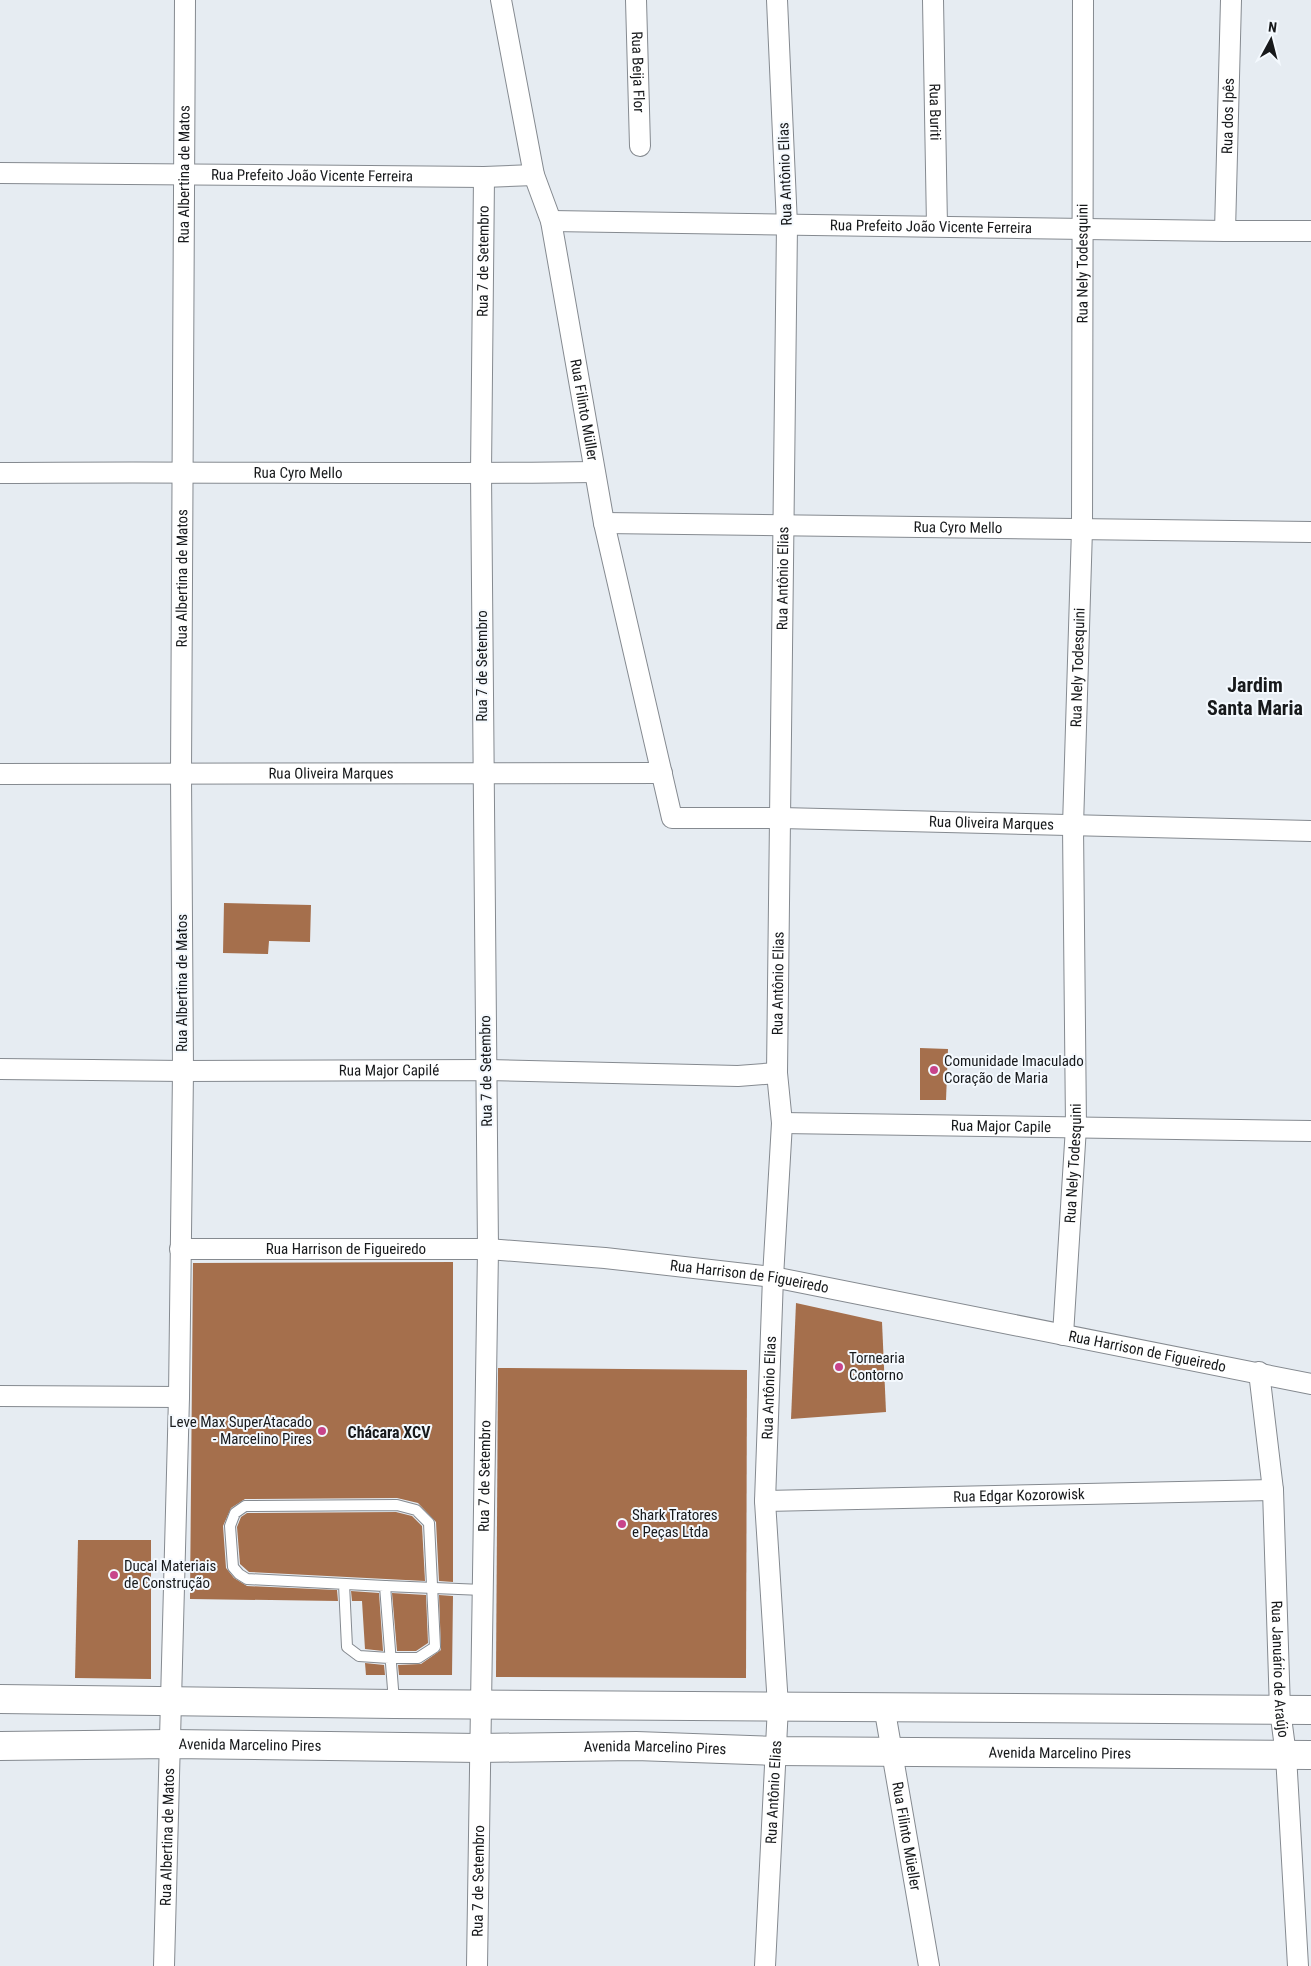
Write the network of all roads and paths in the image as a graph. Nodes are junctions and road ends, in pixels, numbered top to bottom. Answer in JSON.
{"nodes":[{"id":1,"x":185,"y":0,"type":"edge"},
{"id":2,"x":501,"y":0,"type":"edge"},
{"id":3,"x":636,"y":0,"type":"edge"},
{"id":4,"x":777,"y":0,"type":"edge"},
{"id":5,"x":933,"y":0,"type":"edge"},
{"id":6,"x":1083,"y":0,"type":"edge"},
{"id":7,"x":1231,"y":0,"type":"edge"},
{"id":8,"x":640,"y":146,"type":"dead end"},
{"id":9,"x":0,"y":173,"type":"edge"},
{"id":10,"x":186,"y":174,"type":"junction"},
{"id":11,"x":534,"y":176,"type":"junction"},
{"id":12,"x":484,"y":177,"type":"junction"},
{"id":13,"x":551,"y":221,"type":"junction"},
{"id":14,"x":788,"y":225,"type":"junction"},
{"id":15,"x":937,"y":226,"type":"junction"},
{"id":16,"x":1083,"y":228,"type":"junction"},
{"id":17,"x":1225,"y":231,"type":"junction"},
{"id":18,"x":1311,"y":231,"type":"edge"},
{"id":19,"x":182,"y":472,"type":"junction"},
{"id":20,"x":594,"y":472,"type":"junction"},
{"id":21,"x":0,"y":473,"type":"edge"},
{"id":22,"x":482,"y":474,"type":"junction"},
{"id":23,"x":604,"y":523,"type":"junction"},
{"id":24,"x":784,"y":526,"type":"junction"},
{"id":25,"x":1082,"y":529,"type":"junction"},
{"id":26,"x":1311,"y":532,"type":"edge"},
{"id":27,"x":483,"y":772,"type":"junction"},
{"id":28,"x":662,"y":773,"type":"junction"},
{"id":29,"x":0,"y":774,"type":"edge"},
{"id":30,"x":181,"y":775,"type":"junction"},
{"id":31,"x":672,"y":818,"type":"joint"},
{"id":32,"x":781,"y":818,"type":"junction"},
{"id":33,"x":1073,"y":826,"type":"junction"},
{"id":34,"x":1311,"y":831,"type":"edge"},
{"id":35,"x":0,"y":1070,"type":"edge"},
{"id":36,"x":487,"y":1070,"type":"junction"},
{"id":37,"x":183,"y":1071,"type":"junction"},
{"id":38,"x":778,"y":1073,"type":"junction"},
{"id":39,"x":782,"y":1123,"type":"junction"},
{"id":40,"x":1076,"y":1127,"type":"junction"},
{"id":41,"x":1311,"y":1131,"type":"edge"},
{"id":42,"x":180,"y":1248,"type":"junction"},
{"id":43,"x":488,"y":1249,"type":"junction"},
{"id":44,"x":773,"y":1277,"type":"junction"},
{"id":45,"x":1063,"y":1335,"type":"junction"},
{"id":46,"x":1259,"y":1372,"type":"junction"},
{"id":47,"x":1311,"y":1384,"type":"edge"},
{"id":48,"x":0,"y":1396,"type":"edge"},
{"id":49,"x":179,"y":1398,"type":"junction"},
{"id":50,"x":1273,"y":1490,"type":"junction"},
{"id":51,"x":766,"y":1501,"type":"junction"},
{"id":52,"x":344,"y":1584,"type":"junction"},
{"id":53,"x":385,"y":1586,"type":"junction"},
{"id":54,"x":432,"y":1588,"type":"junction"},
{"id":55,"x":483,"y":1590,"type":"junction"},
{"id":56,"x":389,"y":1658,"type":"junction"},
{"id":57,"x":0,"y":1699,"type":"edge"},
{"id":58,"x":172,"y":1701,"type":"junction"},
{"id":59,"x":394,"y":1704,"type":"junction"},
{"id":60,"x":481,"y":1704,"type":"junction"},
{"id":61,"x":778,"y":1706,"type":"junction"},
{"id":62,"x":884,"y":1706,"type":"junction"},
{"id":63,"x":1280,"y":1710,"type":"junction"},
{"id":64,"x":1311,"y":1710,"type":"edge"},
{"id":65,"x":170,"y":1744,"type":"junction"},
{"id":66,"x":0,"y":1746,"type":"edge"},
{"id":67,"x":479,"y":1748,"type":"junction"},
{"id":68,"x":775,"y":1751,"type":"junction"},
{"id":69,"x":893,"y":1752,"type":"junction"},
{"id":70,"x":1299,"y":1755,"type":"edge"},
{"id":71,"x":164,"y":1966,"type":"edge"},
{"id":72,"x":477,"y":1966,"type":"edge"},
{"id":73,"x":766,"y":1966,"type":"edge"},
{"id":74,"x":929,"y":1966,"type":"edge"},
{"id":75,"x":1298,"y":1966,"type":"edge"}],
"edges":[{"from":1,"to":10,"type":"street","name":"Rua Albertina de Matos"},
{"from":2,"to":11,"type":"street","name":"Rua Filinto Müller"},
{"from":3,"to":8,"type":"street","name":"Rua Beija Flor"},
{"from":4,"to":14,"type":"street","name":"Rua Antônio Elias"},
{"from":5,"to":15,"type":"street","name":"Rua Buriti"},
{"from":6,"to":16,"type":"street","name":"Rua Nely Todesquini"},
{"from":7,"to":17,"type":"street","name":"Rua dos Ipês"},
{"from":9,"to":10,"type":"street","name":"Rua Prefeito João Vicente Ferreira"},
{"from":10,"to":12,"type":"street","name":"Rua Prefeito João Vicente Ferreira"},
{"from":10,"to":19,"type":"street","name":"Rua Albertina de Matos"},
{"from":11,"to":12,"type":"street","name":"Rua Prefeito João Vicente Ferreira"},
{"from":11,"to":13,"type":"street","name":"Rua Filinto Müller"},
{"from":12,"to":22,"type":"street","name":"Rua 7 de Setembro"},
{"from":13,"to":14,"type":"street","name":"Rua Prefeito João Vicente Ferreira"},
{"from":13,"to":20,"type":"street","name":"Rua Filinto Müller"},
{"from":14,"to":15,"type":"street","name":"Rua Prefeito João Vicente Ferreira"},
{"from":14,"to":24,"type":"street","name":"Rua Antônio Elias"},
{"from":15,"to":16,"type":"street","name":"Rua Prefeito João Vicente Ferreira"},
{"from":16,"to":17,"type":"street","name":"Rua Prefeito João Vicente Ferreira"},
{"from":16,"to":25,"type":"street","name":"Rua Nely Todesquini"},
{"from":17,"to":18,"type":"street","name":"Rua Prefeito João Vicente Ferreira"},
{"from":19,"to":21,"type":"street","name":"Rua Cyro Mello"},
{"from":19,"to":22,"type":"street","name":"Rua Cyro Mello"},
{"from":19,"to":30,"type":"street","name":"Rua Albertina de Matos"},
{"from":20,"to":22,"type":"street","name":"Rua Cyro Mello"},
{"from":20,"to":23,"type":"street","name":"Rua Filinto Müller"},
{"from":22,"to":27,"type":"street","name":"Rua 7 de Setembro"},
{"from":23,"to":24,"type":"street","name":"Rua Cyro Mello"},
{"from":23,"to":28,"type":"street","name":"Rua Filinto Müller"},
{"from":24,"to":25,"type":"street","name":"Rua Cyro Mello"},
{"from":24,"to":32,"type":"street","name":"Rua Antônio Elias"},
{"from":25,"to":26,"type":"street","name":"Rua Cyro Mello"},
{"from":25,"to":33,"type":"street","name":"Rua Nely Todesquini"},
{"from":27,"to":28,"type":"street","name":"Rua Oliveira Marques"},
{"from":27,"to":30,"type":"street","name":"Rua Oliveira Marques"},
{"from":27,"to":36,"type":"street","name":"Rua 7 de Setembro"},
{"from":28,"to":31,"type":"street","name":"Rua Filinto Müller"},
{"from":29,"to":30,"type":"street","name":"Rua Oliveira Marques"},
{"from":30,"to":37,"type":"street","name":"Rua Albertina de Matos"},
{"from":31,"to":32,"type":"street","name":"Rua Oliveira Marques"},
{"from":32,"to":33,"type":"street","name":"Rua Oliveira Marques"},
{"from":32,"to":38,"type":"street","name":"Rua Antônio Elias"},
{"from":33,"to":34,"type":"street","name":"Rua Oliveira Marques"},
{"from":33,"to":40,"type":"street","name":"Rua Nely Todesquini"},
{"from":35,"to":37,"type":"street","name":"Rua Major Capilé"},
{"from":36,"to":37,"type":"street","name":"Rua Major Capilé"},
{"from":36,"to":38,"type":"street","name":"Rua Major Capilé"},
{"from":36,"to":43,"type":"street","name":"Rua 7 de Setembro"},
{"from":37,"to":42,"type":"street","name":"Rua Albertina de Matos"},
{"from":38,"to":39,"type":"street","name":"Rua Antônio Elias"},
{"from":39,"to":40,"type":"street","name":"Rua Major Capile"},
{"from":39,"to":44,"type":"street","name":"Rua Antônio Elias"},
{"from":40,"to":41,"type":"street","name":"Rua Major Capile"},
{"from":40,"to":45,"type":"street","name":"Rua Nely Todesquini"},
{"from":42,"to":43,"type":"street","name":"Rua Harrison de Figueiredo"},
{"from":42,"to":49,"type":"street","name":"Rua Albertina de Matos"},
{"from":43,"to":44,"type":"street","name":"Rua Harrison de Figueiredo"},
{"from":43,"to":55,"type":"street","name":"Rua 7 de Setembro"},
{"from":44,"to":45,"type":"street","name":"Rua Harrison de Figueiredo"},
{"from":44,"to":51,"type":"street","name":"Rua Antônio Elias"},
{"from":45,"to":46,"type":"street","name":"Rua Harrison de Figueiredo"},
{"from":46,"to":47,"type":"street","name":"Rua Harrison de Figueiredo"},
{"from":46,"to":50,"type":"street","name":"Rua Januário de Araújo"},
{"from":48,"to":49,"type":"street"},
{"from":49,"to":58,"type":"street","name":"Rua Albertina de Matos"},
{"from":50,"to":51,"type":"street","name":"Rua Edgar Kozorowisk"},
{"from":50,"to":63,"type":"street","name":"Rua Januário de Araújo"},
{"from":51,"to":61,"type":"street","name":"Rua Antônio Elias"},
{"from":52,"to":53,"type":"lane"},
{"from":52,"to":54,"type":"lane"},
{"from":52,"to":56,"type":"lane"},
{"from":53,"to":54,"type":"lane"},
{"from":53,"to":56,"type":"lane"},
{"from":54,"to":55,"type":"lane"},
{"from":54,"to":56,"type":"lane"},
{"from":55,"to":60,"type":"street","name":"Rua 7 de Setembro"},
{"from":56,"to":59,"type":"lane"},
{"from":57,"to":58,"type":"main road"},
{"from":58,"to":59,"type":"main road"},
{"from":58,"to":65,"type":"street","name":"Rua Albertina de Matos"},
{"from":59,"to":60,"type":"main road"},
{"from":60,"to":61,"type":"main road"},
{"from":60,"to":67,"type":"street","name":"Rua 7 de Setembro"},
{"from":61,"to":62,"type":"main road"},
{"from":61,"to":68,"type":"street","name":"Rua Antônio Elias"},
{"from":62,"to":63,"type":"main road"},
{"from":62,"to":69,"type":"street","name":"Rua Filinto Müeller"},
{"from":63,"to":64,"type":"main road"},
{"from":63,"to":70,"type":"street","name":"Rua Januário de Araújo"},
{"from":65,"to":66,"type":"main road","name":"Avenida Marcelino Pires"},
{"from":65,"to":67,"type":"main road","name":"Avenida Marcelino Pires"},
{"from":65,"to":71,"type":"street","name":"Rua Albertina de Matos"},
{"from":67,"to":68,"type":"main road","name":"Avenida Marcelino Pires"},
{"from":67,"to":72,"type":"street","name":"Rua 7 de Setembro"},
{"from":68,"to":69,"type":"main road","name":"Avenida Marcelino Pires"},
{"from":68,"to":73,"type":"street","name":"Rua Antônio Elias"},
{"from":69,"to":70,"type":"main road","name":"Avenida Marcelino Pires"},
{"from":69,"to":74,"type":"street","name":"Rua Filinto Müeller"},
{"from":70,"to":75,"type":"street","name":"Rua Januário de Araújo"}]}
